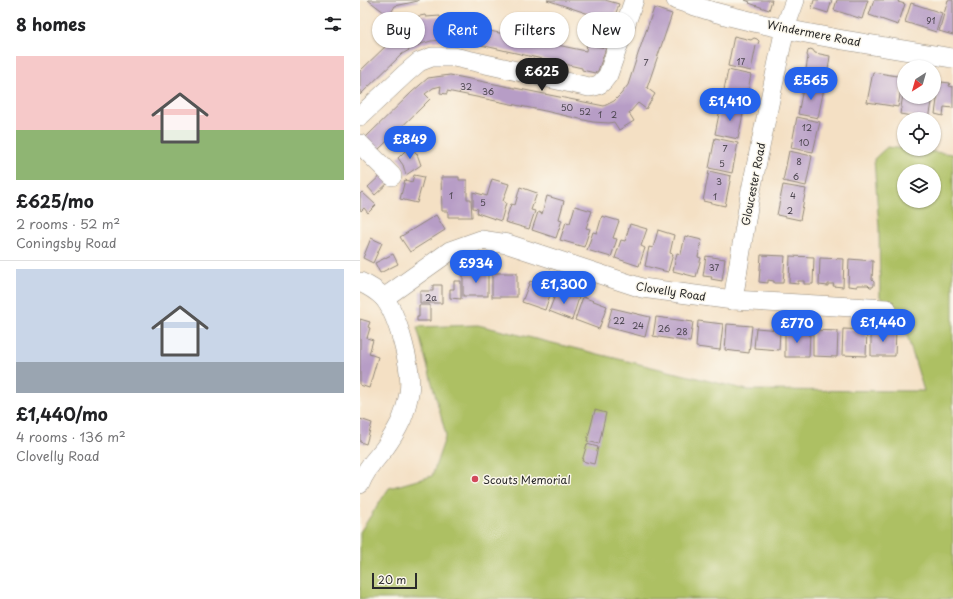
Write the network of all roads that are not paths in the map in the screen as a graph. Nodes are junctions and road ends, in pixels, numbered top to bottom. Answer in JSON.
{"nodes":[{"id":1,"x":634,"y":0,"type":"edge"},
{"id":2,"x":676,"y":0,"type":"edge"},
{"id":3,"x":795,"y":0,"type":"edge"},
{"id":4,"x":785,"y":28,"type":"junction"},
{"id":5,"x":953,"y":58,"type":"edge"},
{"id":6,"x":360,"y":116,"type":"edge"},
{"id":7,"x":360,"y":144,"type":"edge"},
{"id":8,"x":392,"y":176,"type":"dead end"},
{"id":9,"x":360,"y":282,"type":"edge"},
{"id":10,"x":384,"y":298,"type":"junction"},
{"id":11,"x":733,"y":300,"type":"junction"},
{"id":12,"x":886,"y":309,"type":"dead end"},
{"id":13,"x":362,"y":476,"type":"edge"}],
"edges":[{"from":1,"to":6,"type":"street"},
{"from":2,"to":4,"type":"street","name":"Windermere Road"},
{"from":3,"to":4,"type":"street","name":"Gloucester Road"},
{"from":4,"to":5,"type":"street","name":"Windermere Road"},
{"from":4,"to":11,"type":"street","name":"Gloucester Road"},
{"from":7,"to":8,"type":"street"},
{"from":9,"to":10,"type":"street"},
{"from":10,"to":11,"type":"street","name":"Clovelly Road"},
{"from":10,"to":13,"type":"street"},
{"from":11,"to":12,"type":"street","name":"Clovelly Road"}]}
